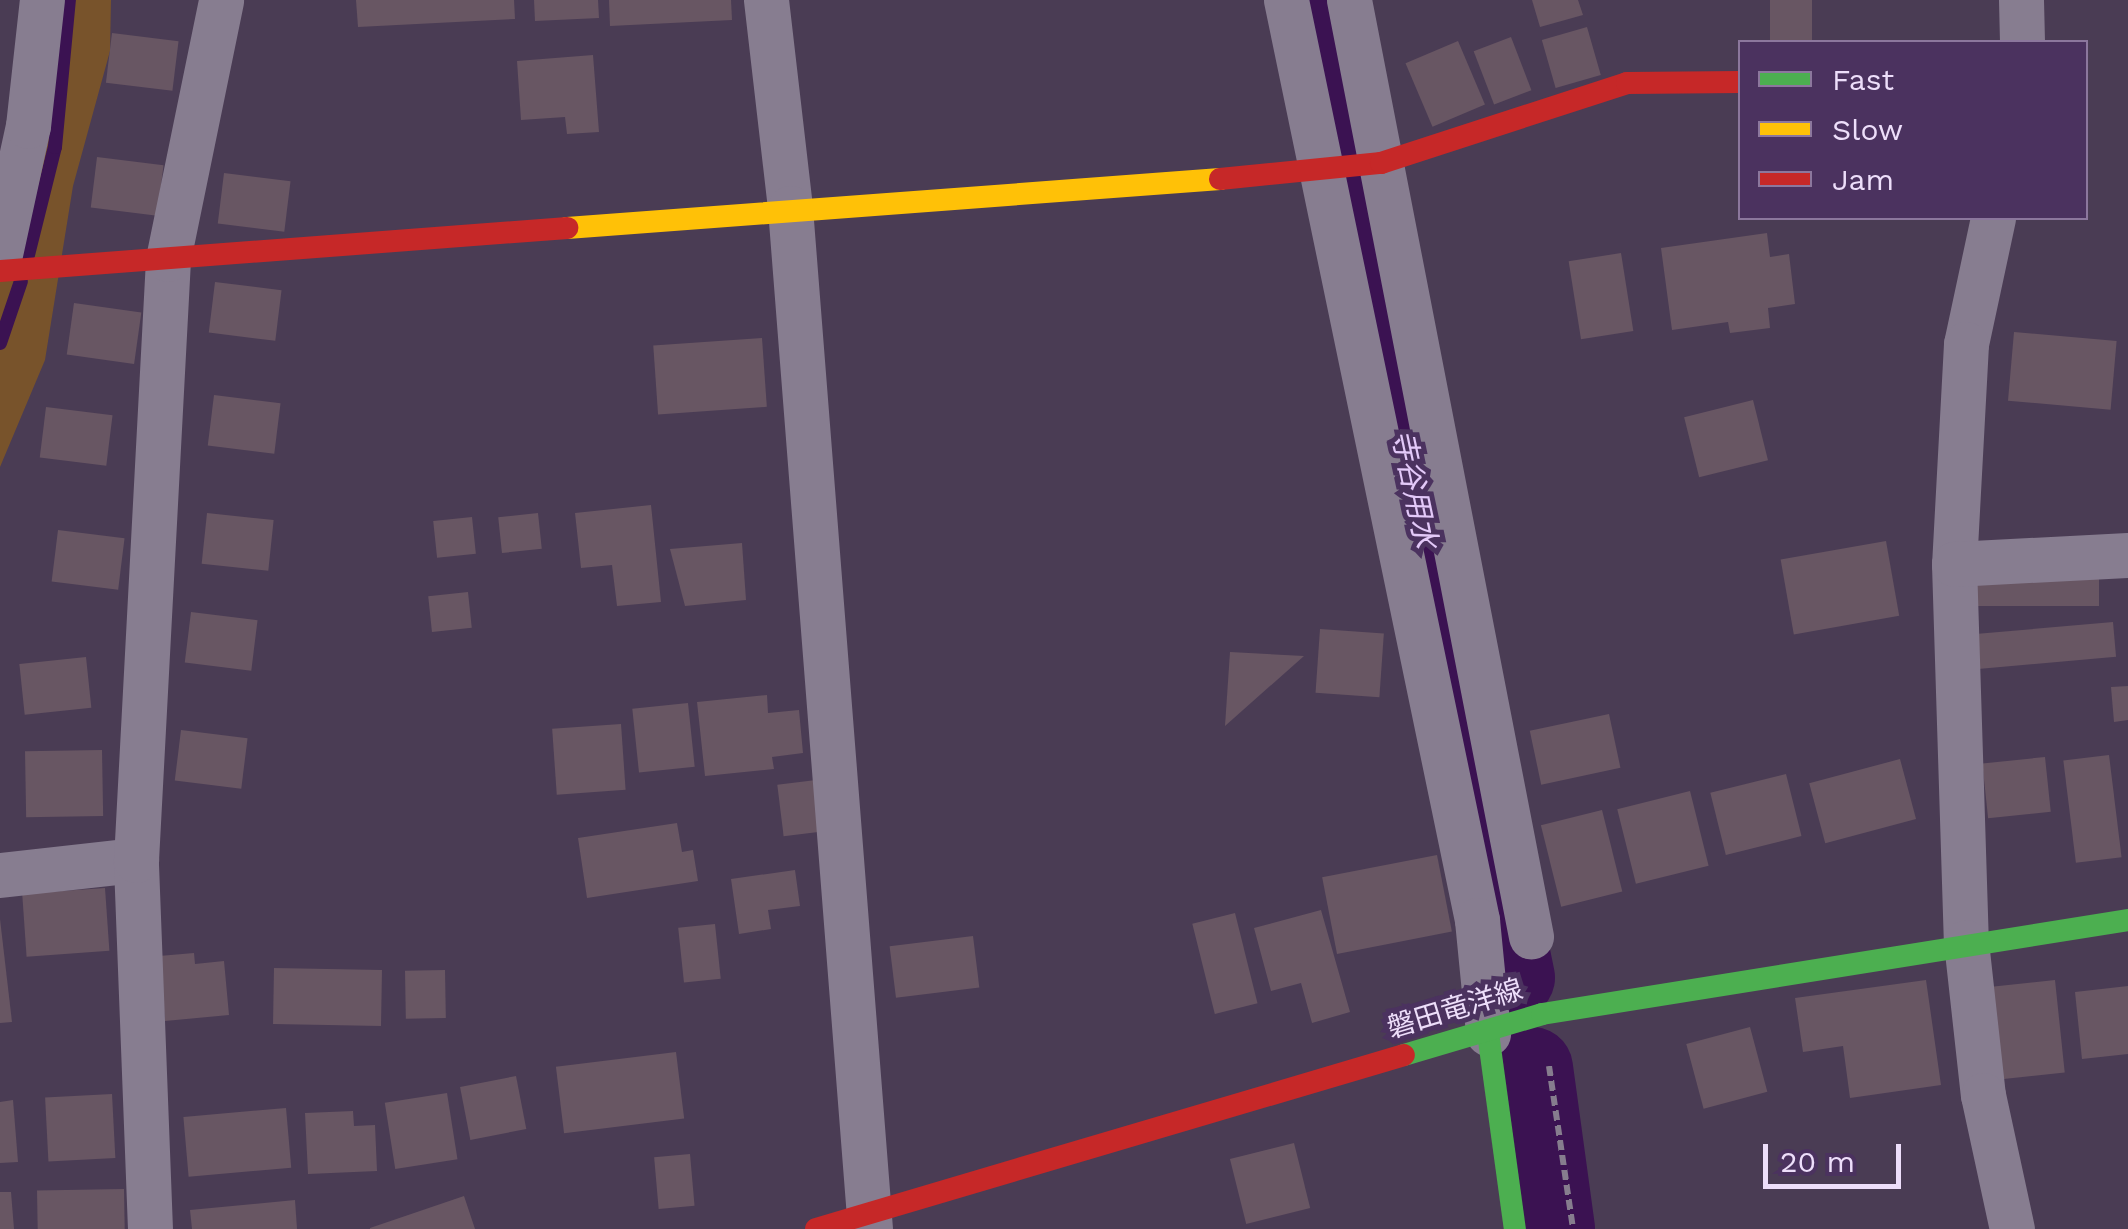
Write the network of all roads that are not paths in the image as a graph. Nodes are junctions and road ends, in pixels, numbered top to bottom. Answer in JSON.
{"nodes":[{"id":1,"x":42,"y":0,"type":"edge"},
{"id":2,"x":221,"y":0,"type":"edge"},
{"id":3,"x":766,"y":0,"type":"edge"},
{"id":4,"x":1286,"y":0,"type":"edge"},
{"id":5,"x":1349,"y":0,"type":"edge"},
{"id":6,"x":2021,"y":0,"type":"edge"},
{"id":7,"x":2022,"y":40,"type":"edge"},
{"id":8,"x":1738,"y":82,"type":"edge"},
{"id":9,"x":1382,"y":163,"type":"junction"},
{"id":10,"x":1319,"y":172,"type":"junction"},
{"id":11,"x":790,"y":208,"type":"junction"},
{"id":12,"x":1993,"y":220,"type":"edge"},
{"id":13,"x":0,"y":254,"type":"edge"},
{"id":14,"x":168,"y":259,"type":"junction"},
{"id":15,"x":0,"y":271,"type":"edge"},
{"id":16,"x":2128,"y":555,"type":"edge"},
{"id":17,"x":1954,"y":564,"type":"junction"},
{"id":18,"x":136,"y":860,"type":"junction"},
{"id":19,"x":0,"y":875,"type":"edge"},
{"id":20,"x":2128,"y":920,"type":"edge"},
{"id":21,"x":1531,"y":936,"type":"dead end"},
{"id":22,"x":1966,"y":942,"type":"junction"},
{"id":23,"x":1488,"y":1032,"type":"junction"},
{"id":24,"x":868,"y":1221,"type":"edge"},
{"id":25,"x":150,"y":1229,"type":"edge"},
{"id":26,"x":816,"y":1229,"type":"edge"},
{"id":27,"x":1516,"y":1229,"type":"edge"},
{"id":28,"x":2012,"y":1229,"type":"edge"}],
"edges":[{"from":1,"to":13,"type":"street"},
{"from":2,"to":14,"type":"street"},
{"from":3,"to":11,"type":"street"},
{"from":4,"to":10,"type":"street"},
{"from":5,"to":9,"type":"street"},
{"from":6,"to":7,"type":"street"},
{"from":8,"to":9,"type":"street"},
{"from":9,"to":10,"type":"street"},
{"from":9,"to":21,"type":"street"},
{"from":10,"to":11,"type":"street"},
{"from":10,"to":23,"type":"street"},
{"from":11,"to":14,"type":"street"},
{"from":11,"to":24,"type":"street"},
{"from":12,"to":17,"type":"street"},
{"from":14,"to":15,"type":"street"},
{"from":14,"to":18,"type":"street"},
{"from":16,"to":17,"type":"street"},
{"from":17,"to":22,"type":"street"},
{"from":18,"to":19,"type":"street"},
{"from":18,"to":25,"type":"street"},
{"from":20,"to":22,"type":"street","name":"磐田竜洋線"},
{"from":22,"to":23,"type":"street","name":"磐田竜洋線"},
{"from":22,"to":28,"type":"street"},
{"from":23,"to":24,"type":"street","name":"磐田竜洋線"},
{"from":23,"to":27,"type":"street"},
{"from":24,"to":26,"type":"street","name":"磐田竜洋線"}]}
